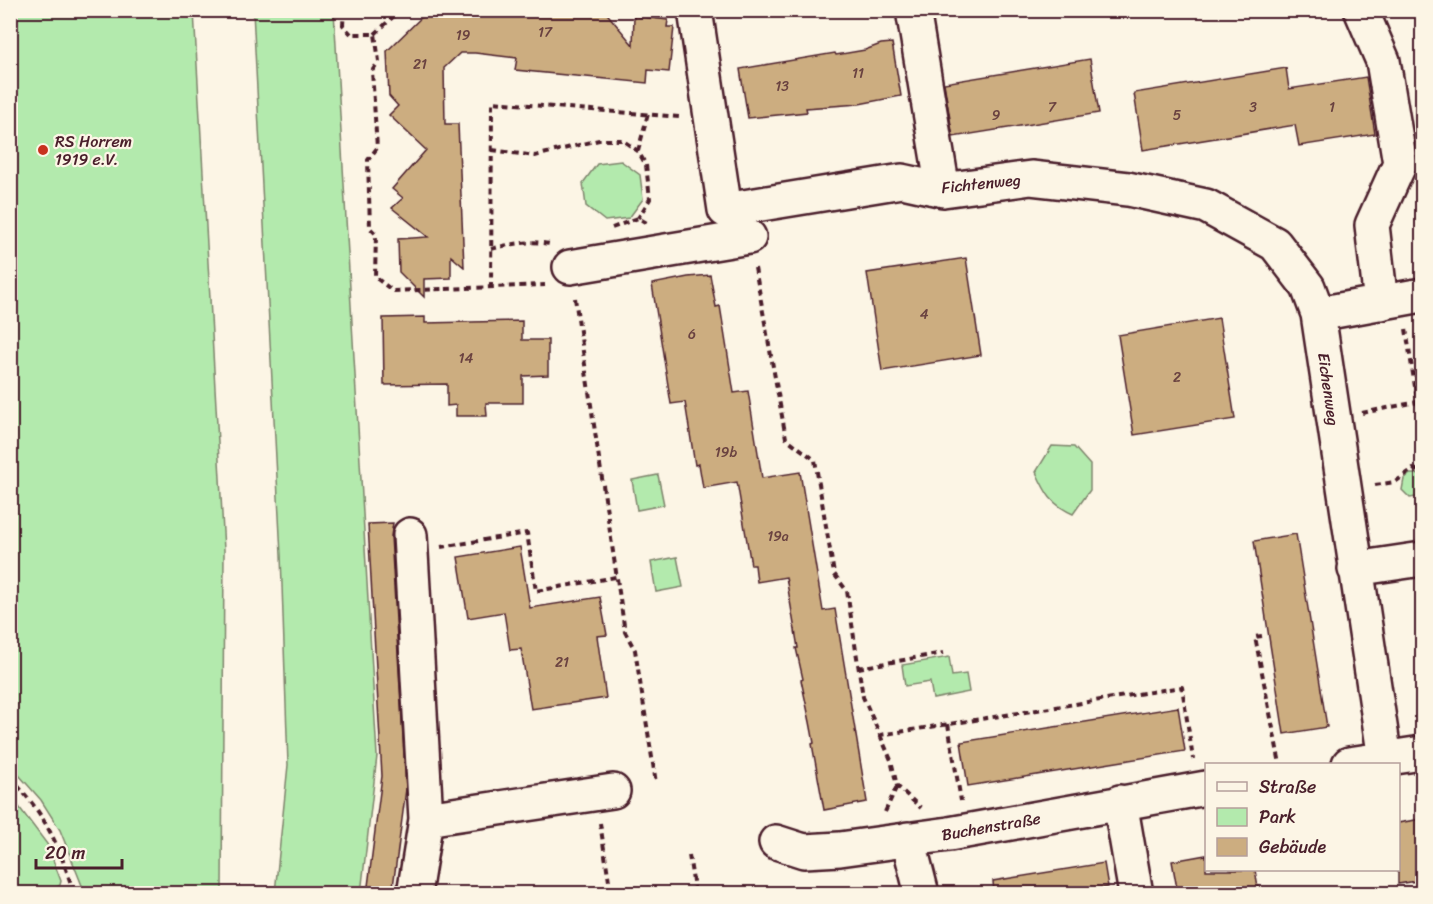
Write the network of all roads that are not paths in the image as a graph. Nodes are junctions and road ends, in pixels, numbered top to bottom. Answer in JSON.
{"nodes":[{"id":1,"x":695,"y":10,"type":"edge"},
{"id":2,"x":913,"y":10,"type":"edge"},
{"id":3,"x":1361,"y":10,"type":"edge"},
{"id":4,"x":943,"y":190,"type":"junction"},
{"id":5,"x":749,"y":237,"type":"road end"},
{"id":6,"x":571,"y":276,"type":"road end"},
{"id":7,"x":1402,"y":299,"type":"edge"},
{"id":8,"x":1318,"y":314,"type":"junction"},
{"id":9,"x":410,"y":543,"type":"road end"},
{"id":10,"x":1422,"y":559,"type":"edge"},
{"id":11,"x":1355,"y":569,"type":"junction"},
{"id":12,"x":1422,"y":753,"type":"edge"},
{"id":13,"x":1385,"y":759,"type":"junction"},
{"id":14,"x":1361,"y":763,"type":"edge"},
{"id":15,"x":1202,"y":789,"type":"edge"},
{"id":16,"x":604,"y":792,"type":"road end"},
{"id":17,"x":1120,"y":802,"type":"junction"},
{"id":18,"x":426,"y":819,"type":"junction"},
{"id":19,"x":908,"y":839,"type":"junction"},
{"id":20,"x":776,"y":842,"type":"dead end"},
{"id":21,"x":414,"y":894,"type":"edge"},
{"id":22,"x":922,"y":894,"type":"edge"},
{"id":23,"x":1136,"y":894,"type":"edge"}],
"edges":[{"from":1,"to":4,"type":"street","name":"Fichtenweg"},
{"from":2,"to":4,"type":"street"},
{"from":3,"to":7,"type":"street"},
{"from":4,"to":8,"type":"street","name":"Fichtenweg"},
{"from":5,"to":6,"type":"street"},
{"from":7,"to":8,"type":"street"},
{"from":8,"to":11,"type":"street","name":"Eichenweg"},
{"from":9,"to":18,"type":"street"},
{"from":10,"to":11,"type":"street"},
{"from":11,"to":13,"type":"street","name":"Eichenweg"},
{"from":12,"to":13,"type":"street"},
{"from":13,"to":14,"type":"street"},
{"from":15,"to":17,"type":"street","name":"Buchenstraße"},
{"from":16,"to":18,"type":"street"},
{"from":17,"to":19,"type":"street","name":"Buchenstraße"},
{"from":17,"to":23,"type":"street"},
{"from":18,"to":21,"type":"street"},
{"from":19,"to":20,"type":"street","name":"Buchenstraße"},
{"from":19,"to":22,"type":"street"}]}
